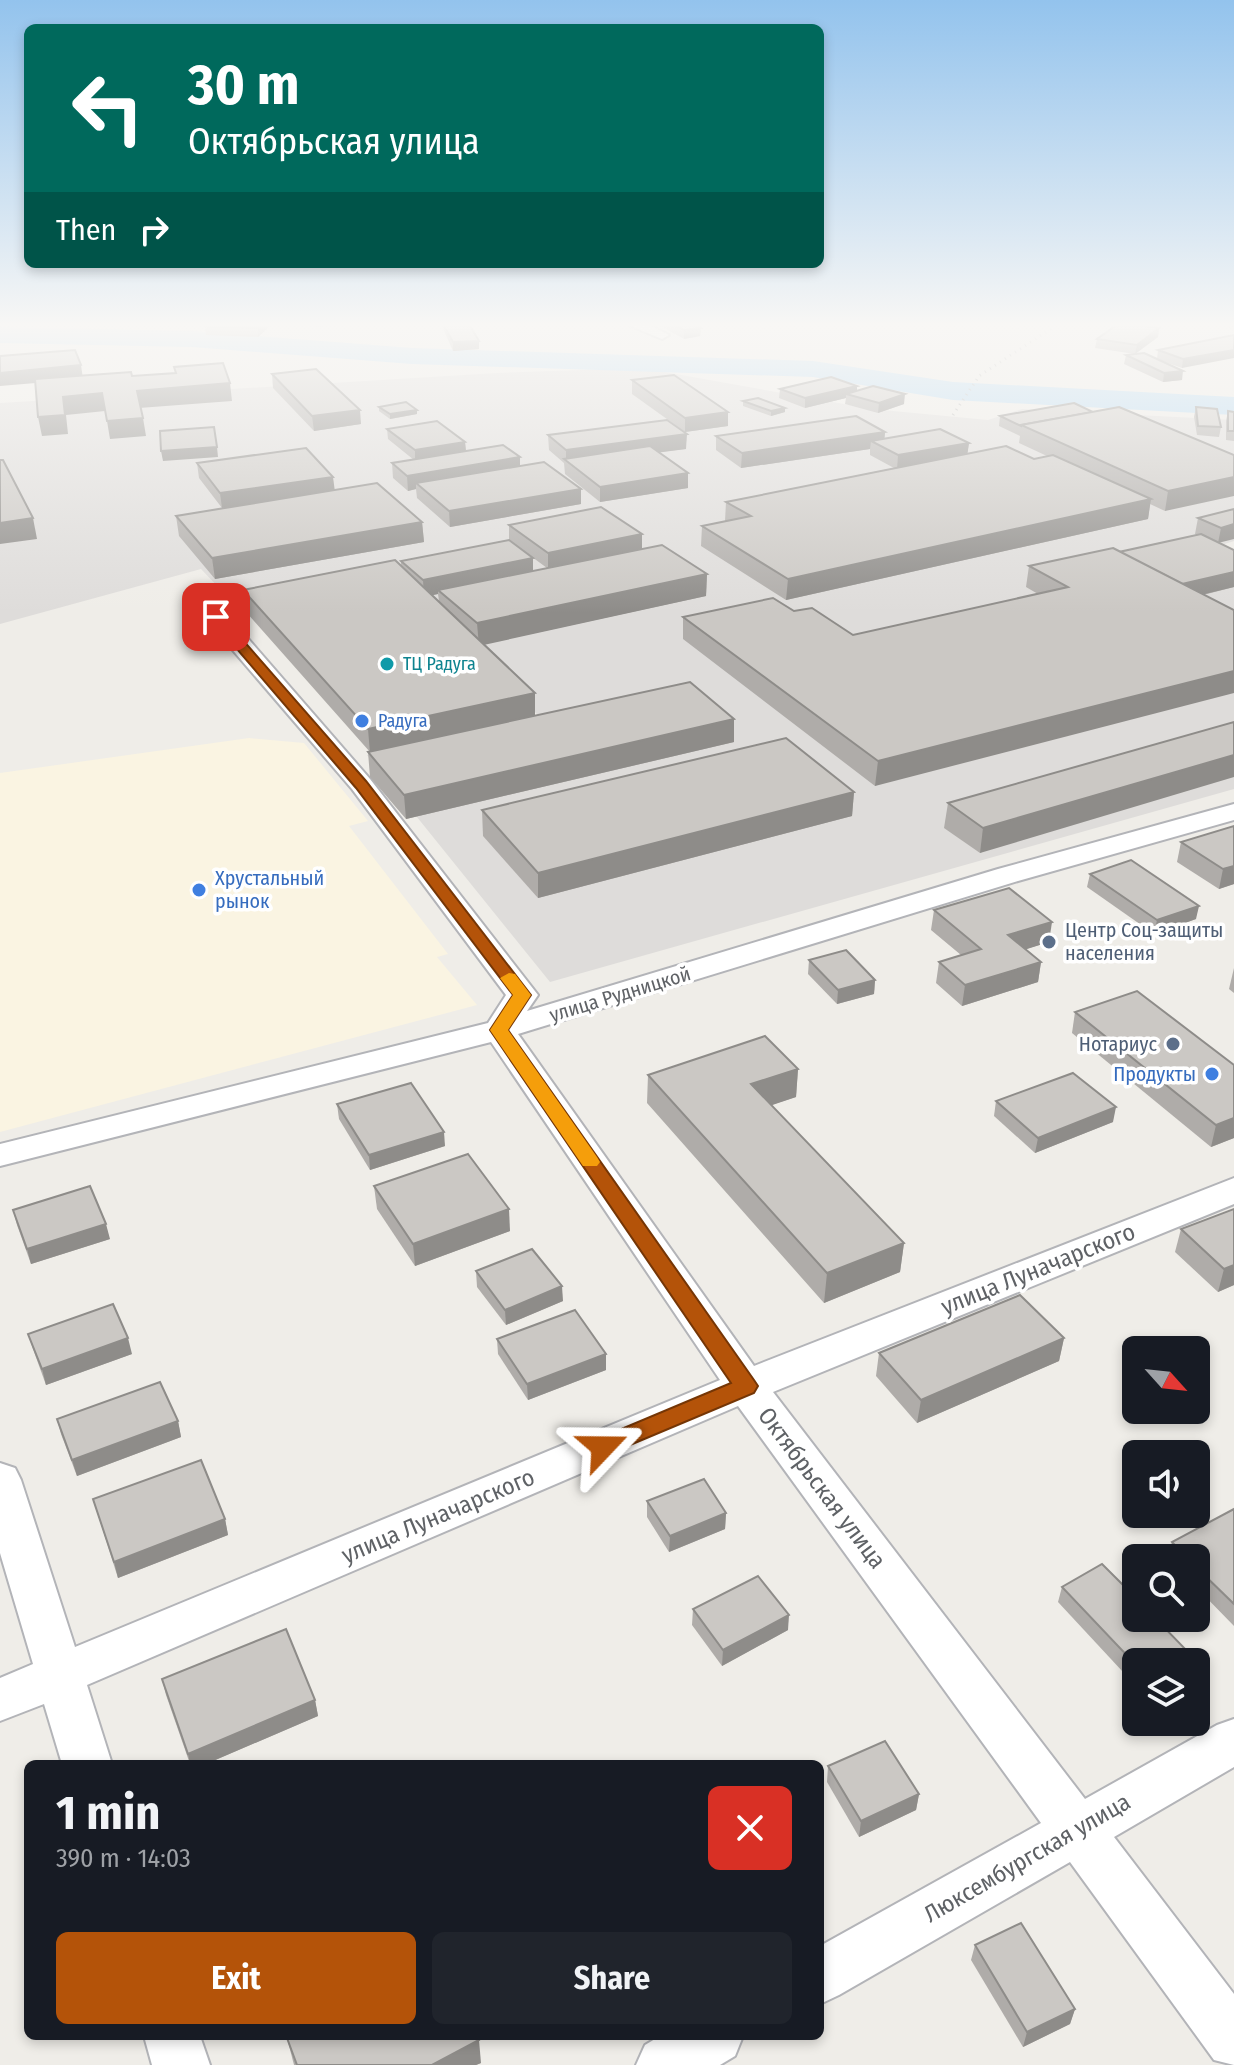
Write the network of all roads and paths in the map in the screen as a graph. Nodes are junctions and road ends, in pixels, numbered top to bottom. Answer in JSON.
{"nodes":[{"id":1,"x":196,"y":593,"type":"dead end"},
{"id":2,"x":1234,"y":812,"type":"edge"},
{"id":3,"x":499,"y":1030,"type":"junction"},
{"id":4,"x":0,"y":1155,"type":"edge"},
{"id":5,"x":1234,"y":1190,"type":"edge"},
{"id":6,"x":746,"y":1386,"type":"junction"},
{"id":7,"x":0,"y":1480,"type":"edge"},
{"id":8,"x":59,"y":1676,"type":"junction"},
{"id":9,"x":0,"y":1700,"type":"edge"},
{"id":10,"x":1234,"y":1741,"type":"edge"},
{"id":11,"x":86,"y":1760,"type":"edge"},
{"id":12,"x":1077,"y":1829,"type":"junction"},
{"id":13,"x":824,"y":1974,"type":"edge"},
{"id":14,"x":173,"y":2040,"type":"edge"},
{"id":15,"x":708,"y":2040,"type":"edge"},
{"id":16,"x":1234,"y":2040,"type":"edge"},
{"id":17,"x":181,"y":2065,"type":"edge"},
{"id":18,"x":665,"y":2065,"type":"edge"}],
"edges":[{"from":1,"to":3,"type":"street"},
{"from":2,"to":3,"type":"street","name":"улица Рудницкой"},
{"from":3,"to":4,"type":"street","name":"улица Рудницкой"},
{"from":3,"to":6,"type":"street","name":"Октябрьская улица"},
{"from":5,"to":6,"type":"street","name":"улица Луначарского"},
{"from":6,"to":8,"type":"street","name":"улица Луначарского"},
{"from":6,"to":12,"type":"street","name":"Октябрьская улица"},
{"from":7,"to":8,"type":"street"},
{"from":8,"to":9,"type":"street","name":"улица Луначарского"},
{"from":8,"to":11,"type":"street"},
{"from":10,"to":12,"type":"street","name":"Люксембургская улица"},
{"from":12,"to":13,"type":"street","name":"Люксембургская улица"},
{"from":12,"to":16,"type":"street","name":"Октябрьская улица"},
{"from":14,"to":17,"type":"street"},
{"from":15,"to":18,"type":"street"}]}
